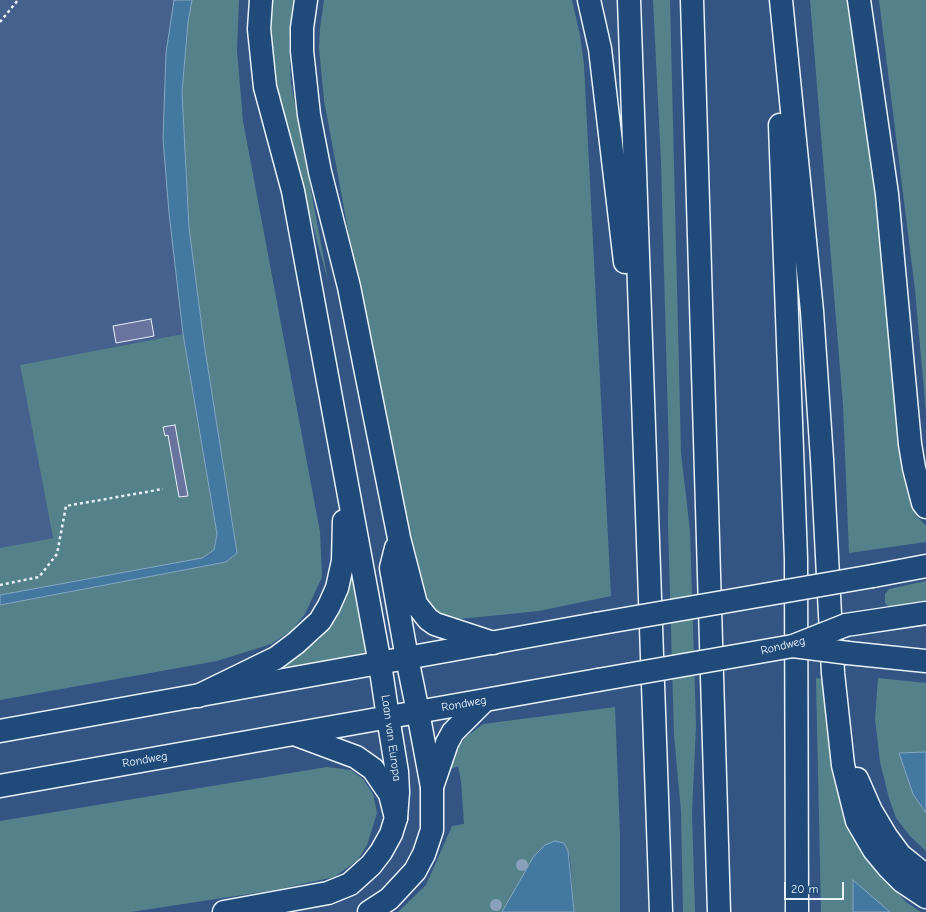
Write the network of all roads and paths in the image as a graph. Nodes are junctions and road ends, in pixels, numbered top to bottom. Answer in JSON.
{"nodes":[{"id":1,"x":18,"y":0,"type":"edge"},
{"id":2,"x":261,"y":0,"type":"edge"},
{"id":3,"x":306,"y":0,"type":"edge"},
{"id":4,"x":589,"y":0,"type":"edge"},
{"id":5,"x":629,"y":0,"type":"edge"},
{"id":6,"x":692,"y":0,"type":"edge"},
{"id":7,"x":776,"y":0,"type":"edge"},
{"id":8,"x":781,"y":0,"type":"edge"},
{"id":9,"x":859,"y":0,"type":"edge"},
{"id":10,"x":0,"y":22,"type":"edge"},
{"id":11,"x":644,"y":414,"type":"junction"},
{"id":12,"x":345,"y":482,"type":"junction"},
{"id":13,"x":163,"y":489,"type":"dead end"},
{"id":14,"x":926,"y":507,"type":"edge"},
{"id":15,"x":399,"y":538,"type":"junction"},
{"id":16,"x":926,"y":566,"type":"edge"},
{"id":17,"x":0,"y":585,"type":"edge"},
{"id":18,"x":926,"y":613,"type":"edge"},
{"id":19,"x":493,"y":643,"type":"junction"},
{"id":20,"x":793,"y":646,"type":"junction"},
{"id":21,"x":407,"y":658,"type":"junction"},
{"id":22,"x":926,"y":661,"type":"edge"},
{"id":23,"x":380,"y":664,"type":"junction"},
{"id":24,"x":835,"y":684,"type":"junction"},
{"id":25,"x":198,"y":696,"type":"junction"},
{"id":26,"x":485,"y":700,"type":"junction"},
{"id":27,"x":418,"y":712,"type":"junction"},
{"id":28,"x":388,"y":717,"type":"junction"},
{"id":29,"x":0,"y":730,"type":"edge"},
{"id":30,"x":292,"y":734,"type":"junction"},
{"id":31,"x":0,"y":786,"type":"edge"},
{"id":32,"x":432,"y":787,"type":"junction"},
{"id":33,"x":396,"y":818,"type":"junction"},
{"id":34,"x":926,"y":876,"type":"edge"},
{"id":35,"x":926,"y":897,"type":"edge"},
{"id":36,"x":224,"y":912,"type":"edge"},
{"id":37,"x":368,"y":912,"type":"edge"},
{"id":38,"x":661,"y":912,"type":"edge"},
{"id":39,"x":719,"y":912,"type":"edge"},
{"id":40,"x":798,"y":912,"type":"edge"}],
"edges":[{"from":1,"to":10,"type":"path"},
{"from":2,"to":12,"type":"main road"},
{"from":3,"to":15,"type":"main road"},
{"from":4,"to":11,"type":"main road"},
{"from":5,"to":11,"type":"main road"},
{"from":6,"to":39,"type":"main road"},
{"from":7,"to":40,"type":"main road"},
{"from":8,"to":24,"type":"main road"},
{"from":9,"to":14,"type":"main road"},
{"from":11,"to":38,"type":"main road"},
{"from":12,"to":23,"type":"main road","name":"Laan van Europa"},
{"from":12,"to":25,"type":"main road"},
{"from":13,"to":17,"type":"path"},
{"from":15,"to":19,"type":"main road"},
{"from":15,"to":21,"type":"main road"},
{"from":16,"to":19,"type":"main road","bridge":true},
{"from":18,"to":20,"type":"main road","name":"Rondweg","bridge":true},
{"from":19,"to":21,"type":"main road"},
{"from":20,"to":22,"type":"main road","bridge":true},
{"from":20,"to":26,"type":"main road","name":"Rondweg","bridge":true},
{"from":21,"to":23,"type":"main road"},
{"from":21,"to":27,"type":"main road"},
{"from":23,"to":25,"type":"main road"},
{"from":23,"to":28,"type":"main road","name":"Laan van Europa"},
{"from":24,"to":34,"type":"main road"},
{"from":24,"to":35,"type":"main road"},
{"from":25,"to":29,"type":"main road"},
{"from":26,"to":27,"type":"main road","name":"Rondweg"},
{"from":26,"to":32,"type":"main road"},
{"from":27,"to":28,"type":"main road","name":"Rondweg"},
{"from":27,"to":32,"type":"main road"},
{"from":28,"to":30,"type":"main road","name":"Rondweg"},
{"from":28,"to":33,"type":"main road","name":"Laan van Europa"},
{"from":30,"to":31,"type":"main road","name":"Rondweg"},
{"from":30,"to":33,"type":"main road"},
{"from":32,"to":37,"type":"main road"},
{"from":33,"to":36,"type":"main road","name":"Laan van Europa"}]}
